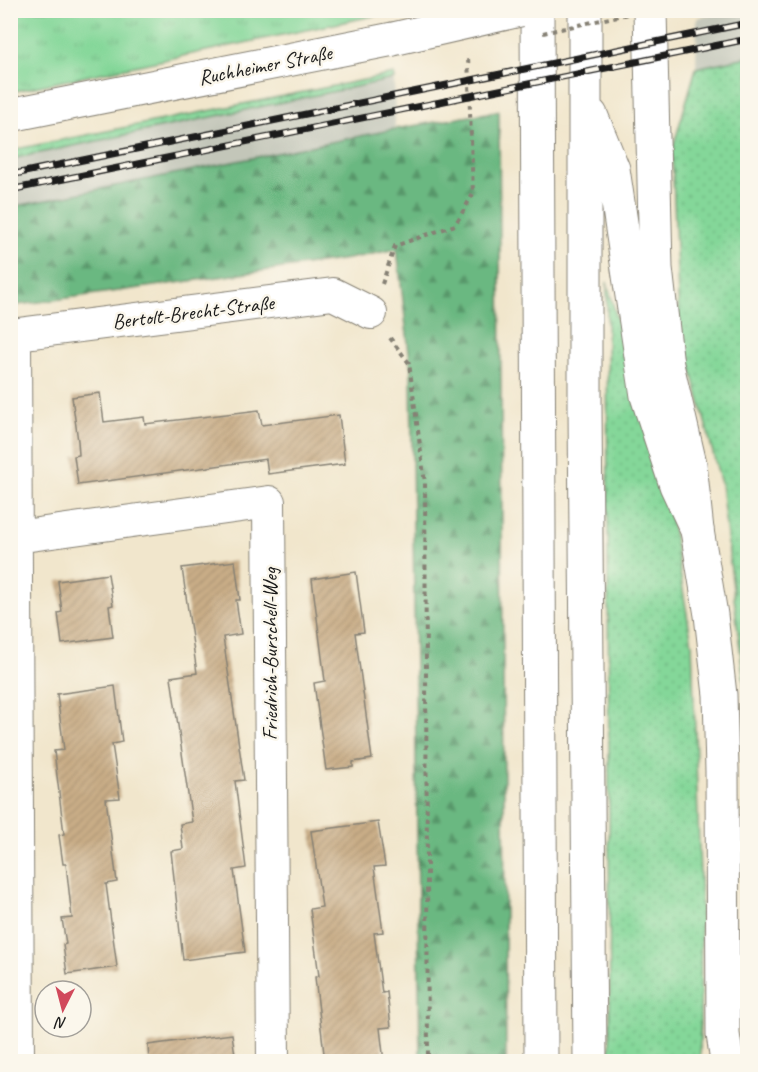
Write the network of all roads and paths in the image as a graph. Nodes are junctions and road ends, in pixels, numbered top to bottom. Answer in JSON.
{"nodes":[{"id":1,"x":520,"y":10,"type":"edge"},
{"id":2,"x":537,"y":10,"type":"edge"},
{"id":3,"x":585,"y":10,"type":"edge"},
{"id":4,"x":650,"y":10,"type":"edge"},
{"id":5,"x":467,"y":45,"type":"dead end"},
{"id":6,"x":585,"y":99,"type":"junction"},
{"id":7,"x":10,"y":115,"type":"edge"},
{"id":8,"x":371,"y":313,"type":"junction"},
{"id":9,"x":13,"y":335,"type":"edge"},
{"id":10,"x":697,"y":530,"type":"junction"},
{"id":11,"x":16,"y":537,"type":"junction"},
{"id":12,"x":722,"y":1052,"type":"edge"},
{"id":13,"x":18,"y":1062,"type":"edge"},
{"id":14,"x":273,"y":1062,"type":"edge"},
{"id":15,"x":429,"y":1062,"type":"edge"},
{"id":16,"x":541,"y":1062,"type":"edge"},
{"id":17,"x":590,"y":1062,"type":"edge"}],
"edges":[{"from":1,"to":7,"type":"main road","name":"Ruchheimer Straße","bridge":true},
{"from":2,"to":16,"type":"main road"},
{"from":3,"to":6,"type":"main road"},
{"from":4,"to":10,"type":"main road"},
{"from":5,"to":8,"type":"path"},
{"from":6,"to":10,"type":"main road"},
{"from":6,"to":17,"type":"main road"},
{"from":8,"to":9,"type":"street","name":"Bertolt-Brecht-Straße"},
{"from":8,"to":15,"type":"path"},
{"from":9,"to":11,"type":"street"},
{"from":10,"to":12,"type":"main road"},
{"from":11,"to":13,"type":"street"},
{"from":11,"to":14,"type":"street","name":"Friedrich-Burschell-Weg"}]}
